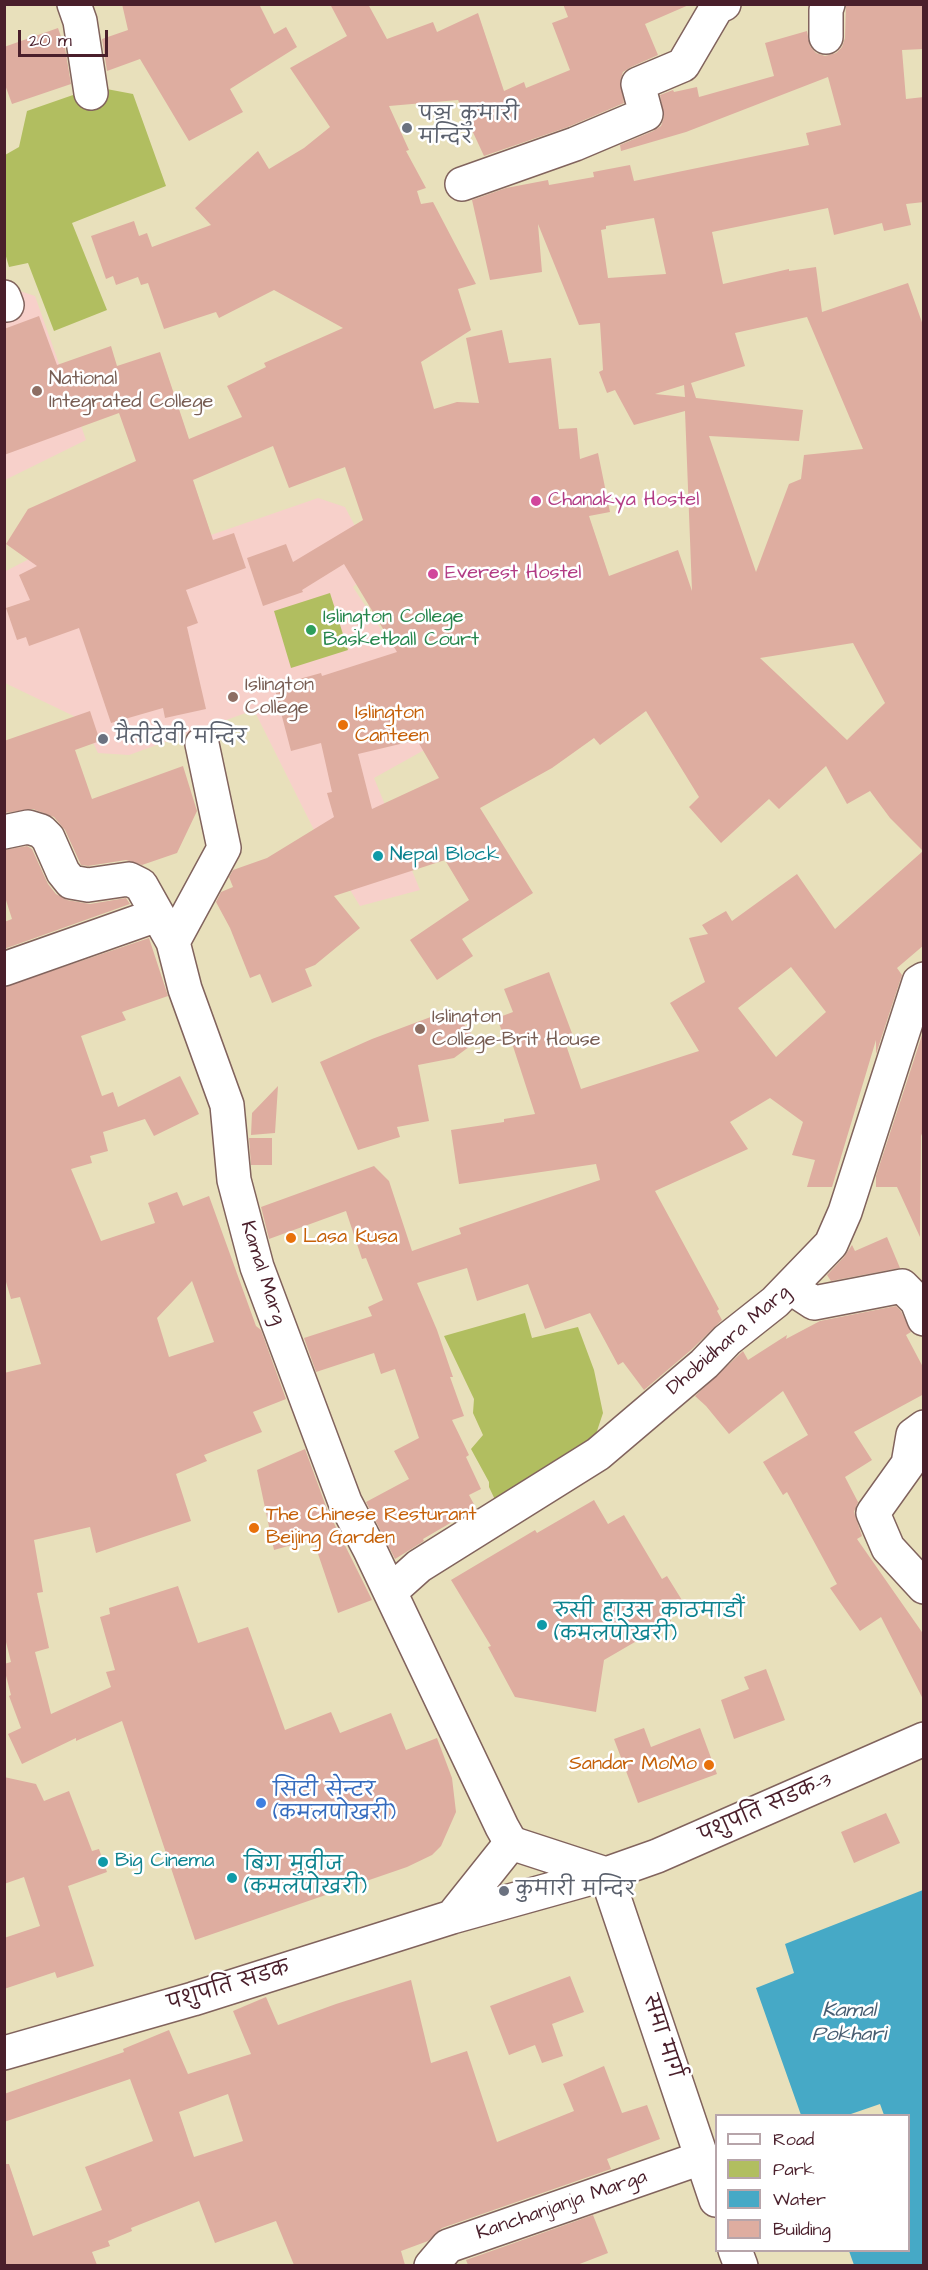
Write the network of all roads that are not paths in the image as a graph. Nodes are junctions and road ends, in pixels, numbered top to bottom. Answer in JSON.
{"nodes":[{"id":1,"x":74,"y":4,"type":"edge"},
{"id":2,"x":724,"y":4,"type":"edge"},
{"id":3,"x":828,"y":4,"type":"edge"},
{"id":4,"x":826,"y":37,"type":"dead end"},
{"id":5,"x":91,"y":93,"type":"dead end"},
{"id":6,"x":462,"y":184,"type":"dead end"},
{"id":7,"x":202,"y":744,"type":"dead end"},
{"id":8,"x":4,"y":832,"type":"edge"},
{"id":9,"x":165,"y":928,"type":"junction"},
{"id":10,"x":4,"y":969,"type":"edge"},
{"id":11,"x":924,"y":979,"type":"edge"},
{"id":12,"x":791,"y":1288,"type":"junction"},
{"id":13,"x":924,"y":1319,"type":"edge"},
{"id":14,"x":924,"y":1427,"type":"edge"},
{"id":15,"x":924,"y":1587,"type":"edge"},
{"id":16,"x":390,"y":1592,"type":"junction"},
{"id":17,"x":924,"y":1739,"type":"edge"},
{"id":18,"x":511,"y":1843,"type":"junction"},
{"id":19,"x":606,"y":1874,"type":"junction"},
{"id":20,"x":452,"y":1917,"type":"junction"},
{"id":21,"x":4,"y":2053,"type":"edge"},
{"id":22,"x":701,"y":2158,"type":"junction"},
{"id":23,"x":715,"y":2195,"type":"edge"},
{"id":24,"x":431,"y":2265,"type":"edge"}],
"edges":[{"from":1,"to":5,"type":"street"},
{"from":2,"to":6,"type":"street"},
{"from":3,"to":4,"type":"street"},
{"from":7,"to":9,"type":"street"},
{"from":8,"to":9,"type":"street","name":"Kamal Marg"},
{"from":9,"to":10,"type":"street"},
{"from":9,"to":16,"type":"street","name":"Kamal Marg"},
{"from":11,"to":12,"type":"street","name":"Dhobidhara Marg"},
{"from":12,"to":13,"type":"street"},
{"from":12,"to":16,"type":"street","name":"Dhobidhara Marg"},
{"from":14,"to":15,"type":"street"},
{"from":16,"to":18,"type":"street","name":"Kamal Marg"},
{"from":17,"to":19,"type":"street","name":"पशुपति सडक-3"},
{"from":18,"to":19,"type":"street"},
{"from":18,"to":20,"type":"street"},
{"from":19,"to":20,"type":"street","name":"पशुपति सडक"},
{"from":19,"to":22,"type":"street","name":"समा मार्ग"},
{"from":20,"to":21,"type":"street","name":"पशुपति सडक"},
{"from":22,"to":23,"type":"street","name":"समा मार्ग"},
{"from":22,"to":24,"type":"street","name":"Kanchanjanja Marga"}]}
